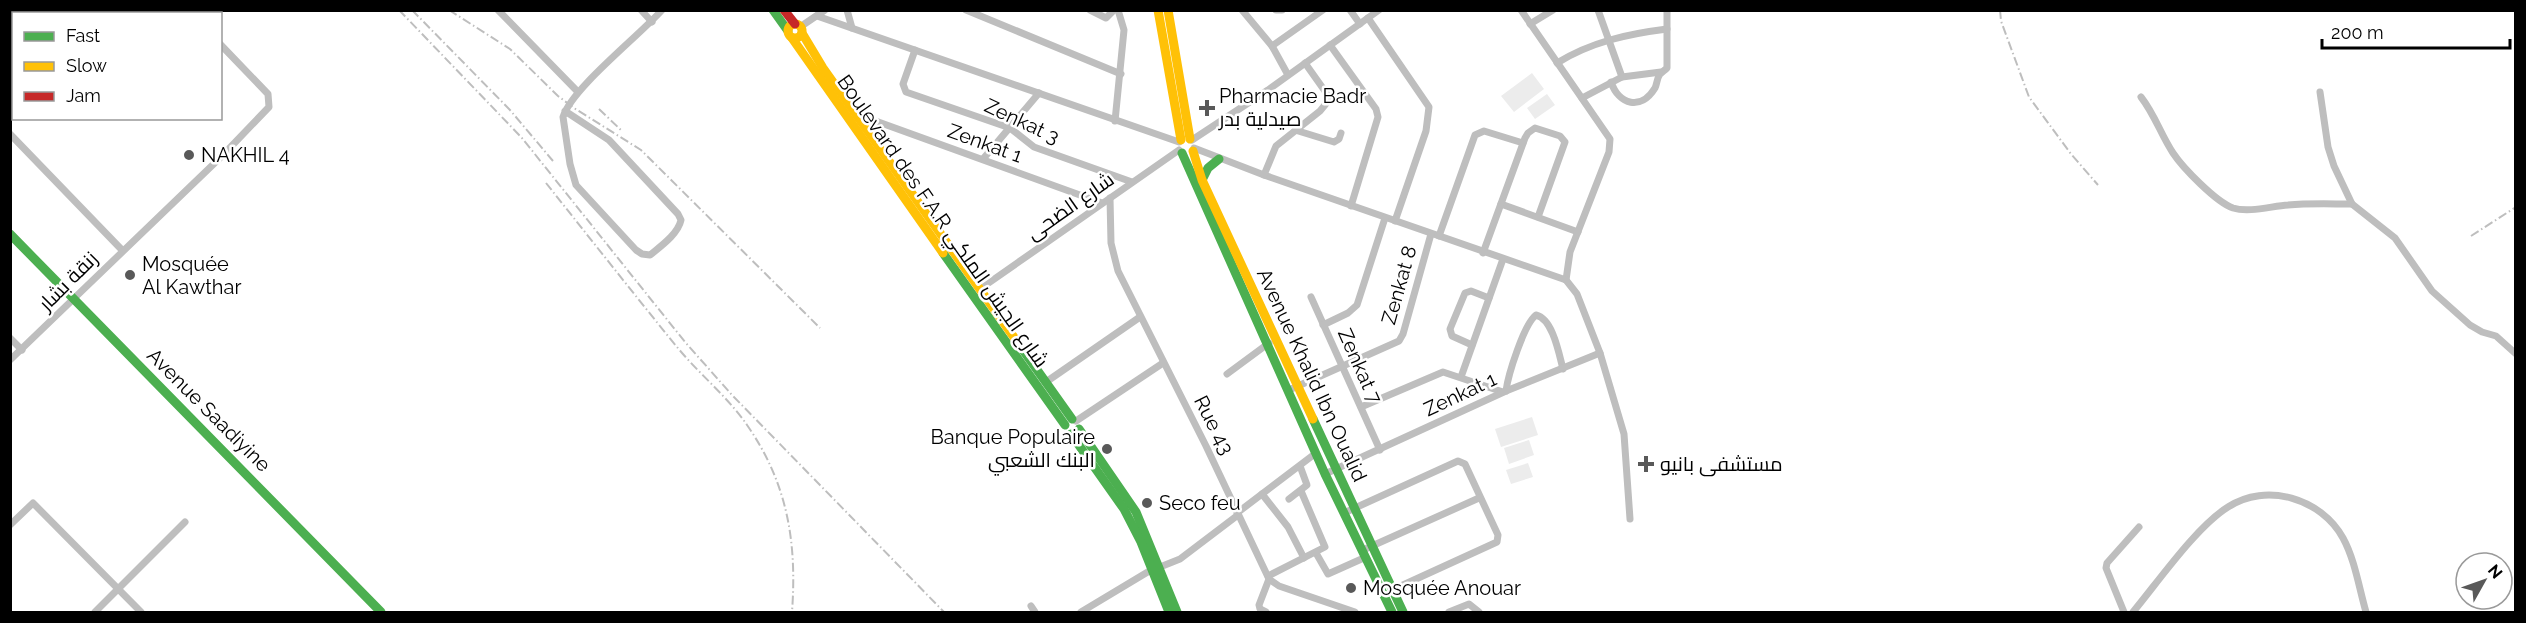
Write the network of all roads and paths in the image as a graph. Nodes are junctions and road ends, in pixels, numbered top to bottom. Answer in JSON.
{"nodes":[{"id":1,"x":641,"y":10,"type":"edge"},
{"id":2,"x":662,"y":10,"type":"edge"},
{"id":3,"x":773,"y":10,"type":"edge"},
{"id":4,"x":784,"y":10,"type":"edge"},
{"id":5,"x":825,"y":10,"type":"edge"},
{"id":6,"x":847,"y":10,"type":"edge"},
{"id":7,"x":966,"y":10,"type":"edge"},
{"id":8,"x":1090,"y":10,"type":"edge"},
{"id":9,"x":1116,"y":10,"type":"edge"},
{"id":10,"x":1158,"y":10,"type":"edge"},
{"id":11,"x":1168,"y":10,"type":"edge"},
{"id":12,"x":1242,"y":10,"type":"edge"},
{"id":13,"x":1276,"y":10,"type":"edge"},
{"id":14,"x":1282,"y":10,"type":"edge"},
{"id":15,"x":1323,"y":10,"type":"edge"},
{"id":16,"x":1350,"y":10,"type":"edge"},
{"id":17,"x":1379,"y":10,"type":"edge"},
{"id":18,"x":1521,"y":10,"type":"edge"},
{"id":19,"x":1552,"y":10,"type":"edge"},
{"id":20,"x":1598,"y":10,"type":"edge"},
{"id":21,"x":1667,"y":10,"type":"edge"},
{"id":22,"x":503,"y":12,"type":"edge"},
{"id":23,"x":817,"y":16,"type":"junction"},
{"id":24,"x":1368,"y":18,"type":"junction"},
{"id":25,"x":652,"y":22,"type":"junction"},
{"id":26,"x":1360,"y":24,"type":"junction"},
{"id":27,"x":1530,"y":24,"type":"junction"},
{"id":28,"x":852,"y":28,"type":"junction"},
{"id":29,"x":1667,"y":29,"type":"junction"},
{"id":30,"x":795,"y":31,"type":"junction"},
{"id":31,"x":1609,"y":39,"type":"junction"},
{"id":32,"x":1330,"y":45,"type":"junction"},
{"id":33,"x":222,"y":46,"type":"edge"},
{"id":34,"x":1272,"y":46,"type":"junction"},
{"id":35,"x":915,"y":50,"type":"junction"},
{"id":36,"x":1305,"y":63,"type":"junction"},
{"id":37,"x":1557,"y":63,"type":"junction"},
{"id":38,"x":1661,"y":72,"type":"junction"},
{"id":39,"x":1121,"y":74,"type":"junction"},
{"id":40,"x":1288,"y":75,"type":"junction"},
{"id":41,"x":1622,"y":78,"type":"junction"},
{"id":42,"x":1611,"y":82,"type":"junction"},
{"id":43,"x":578,"y":92,"type":"junction"},
{"id":44,"x":2320,"y":92,"type":"dead end"},
{"id":45,"x":1039,"y":93,"type":"junction"},
{"id":46,"x":2141,"y":97,"type":"dead end"},
{"id":47,"x":1582,"y":98,"type":"junction"},
{"id":48,"x":565,"y":111,"type":"junction"},
{"id":49,"x":856,"y":114,"type":"junction"},
{"id":50,"x":1115,"y":121,"type":"junction"},
{"id":51,"x":1010,"y":128,"type":"junction"},
{"id":52,"x":1295,"y":130,"type":"junction"},
{"id":53,"x":1341,"y":133,"type":"dead end"},
{"id":54,"x":10,"y":135,"type":"edge"},
{"id":55,"x":1523,"y":143,"type":"junction"},
{"id":56,"x":1186,"y":145,"type":"junction"},
{"id":57,"x":983,"y":159,"type":"junction"},
{"id":58,"x":1219,"y":159,"type":"junction"},
{"id":59,"x":1264,"y":175,"type":"junction"},
{"id":60,"x":1202,"y":180,"type":"junction"},
{"id":61,"x":1132,"y":182,"type":"junction"},
{"id":62,"x":1110,"y":198,"type":"junction"},
{"id":63,"x":1102,"y":203,"type":"junction"},
{"id":64,"x":1501,"y":204,"type":"junction"},
{"id":65,"x":2352,"y":204,"type":"junction"},
{"id":66,"x":1351,"y":206,"type":"junction"},
{"id":67,"x":1538,"y":217,"type":"junction"},
{"id":68,"x":1385,"y":218,"type":"junction"},
{"id":69,"x":1395,"y":221,"type":"junction"},
{"id":70,"x":1578,"y":232,"type":"junction"},
{"id":71,"x":10,"y":234,"type":"edge"},
{"id":72,"x":1435,"y":235,"type":"junction"},
{"id":73,"x":123,"y":250,"type":"junction"},
{"id":74,"x":1483,"y":253,"type":"junction"},
{"id":75,"x":1503,"y":259,"type":"junction"},
{"id":76,"x":1566,"y":280,"type":"junction"},
{"id":77,"x":980,"y":289,"type":"junction"},
{"id":78,"x":1311,"y":297,"type":"dead end"},
{"id":79,"x":1489,"y":298,"type":"junction"},
{"id":80,"x":73,"y":299,"type":"junction"},
{"id":81,"x":1140,"y":317,"type":"junction"},
{"id":82,"x":1323,"y":325,"type":"junction"},
{"id":83,"x":10,"y":338,"type":"edge"},
{"id":84,"x":1472,"y":345,"type":"junction"},
{"id":85,"x":1273,"y":348,"type":"junction"},
{"id":86,"x":22,"y":350,"type":"junction"},
{"id":87,"x":1600,"y":353,"type":"junction"},
{"id":88,"x":2516,"y":354,"type":"edge"},
{"id":89,"x":10,"y":360,"type":"edge"},
{"id":90,"x":1163,"y":363,"type":"junction"},
{"id":91,"x":1342,"y":366,"type":"junction"},
{"id":92,"x":1563,"y":369,"type":"junction"},
{"id":93,"x":1227,"y":374,"type":"dead end"},
{"id":94,"x":1461,"y":377,"type":"junction"},
{"id":95,"x":1046,"y":382,"type":"junction"},
{"id":96,"x":1293,"y":388,"type":"junction"},
{"id":97,"x":1505,"y":392,"type":"junction"},
{"id":98,"x":1361,"y":407,"type":"junction"},
{"id":99,"x":1073,"y":425,"type":"junction"},
{"id":100,"x":1380,"y":450,"type":"junction"},
{"id":101,"x":1316,"y":453,"type":"junction"},
{"id":102,"x":1299,"y":466,"type":"junction"},
{"id":103,"x":1336,"y":470,"type":"junction"},
{"id":104,"x":1325,"y":474,"type":"junction"},
{"id":105,"x":1301,"y":491,"type":"junction"},
{"id":106,"x":1262,"y":494,"type":"junction"},
{"id":107,"x":1479,"y":498,"type":"junction"},
{"id":108,"x":1289,"y":499,"type":"dead end"},
{"id":109,"x":1354,"y":508,"type":"junction"},
{"id":110,"x":1344,"y":513,"type":"junction"},
{"id":111,"x":1238,"y":514,"type":"junction"},
{"id":112,"x":1630,"y":519,"type":"dead end"},
{"id":113,"x":185,"y":522,"type":"dead end"},
{"id":114,"x":10,"y":525,"type":"edge"},
{"id":115,"x":2139,"y":527,"type":"dead end"},
{"id":116,"x":1367,"y":551,"type":"junction"},
{"id":117,"x":1316,"y":553,"type":"junction"},
{"id":118,"x":1304,"y":558,"type":"junction"},
{"id":119,"x":1156,"y":569,"type":"junction"},
{"id":120,"x":1269,"y":578,"type":"junction"},
{"id":121,"x":118,"y":590,"type":"junction"},
{"id":122,"x":1392,"y":590,"type":"junction"},
{"id":123,"x":1337,"y":610,"type":"edge"},
{"id":124,"x":95,"y":612,"type":"edge"},
{"id":125,"x":141,"y":612,"type":"edge"},
{"id":126,"x":381,"y":612,"type":"edge"},
{"id":127,"x":1081,"y":612,"type":"edge"},
{"id":128,"x":1168,"y":612,"type":"edge"},
{"id":129,"x":1177,"y":612,"type":"edge"},
{"id":130,"x":1266,"y":612,"type":"edge"},
{"id":131,"x":1355,"y":612,"type":"edge"},
{"id":132,"x":1392,"y":612,"type":"edge"},
{"id":133,"x":1403,"y":612,"type":"edge"},
{"id":134,"x":1449,"y":612,"type":"edge"},
{"id":135,"x":1479,"y":612,"type":"edge"},
{"id":136,"x":2124,"y":612,"type":"edge"},
{"id":137,"x":2133,"y":612,"type":"edge"},
{"id":138,"x":2366,"y":612,"type":"edge"}],
"edges":[{"from":1,"to":25,"type":"street"},
{"from":2,"to":25,"type":"street"},
{"from":3,"to":30,"type":"main road","name":"Boulevard des F.A.R شارع الجيش الملكي"},
{"from":4,"to":30,"type":"main road","name":"Boulevard des F.A.R شارع الجيش الملكي"},
{"from":5,"to":23,"type":"street"},
{"from":6,"to":28,"type":"street"},
{"from":7,"to":39,"type":"street"},
{"from":8,"to":9,"type":"street"},
{"from":9,"to":39,"type":"street"},
{"from":10,"to":56,"type":"main road","name":"Avenue Khalid Ibn Oualid"},
{"from":11,"to":56,"type":"main road","name":"Avenue Khalid Ibn Oualid"},
{"from":12,"to":34,"type":"street"},
{"from":13,"to":14,"type":"street"},
{"from":15,"to":34,"type":"street"},
{"from":16,"to":26,"type":"street"},
{"from":17,"to":24,"type":"street","name":"شارع الضحى"},
{"from":18,"to":27,"type":"street"},
{"from":19,"to":27,"type":"street"},
{"from":20,"to":31,"type":"street"},
{"from":21,"to":29,"type":"street"},
{"from":22,"to":43,"type":"street"},
{"from":23,"to":28,"type":"street"},
{"from":23,"to":30,"type":"street"},
{"from":24,"to":26,"type":"street","name":"شارع الضحى"},
{"from":24,"to":69,"type":"street"},
{"from":25,"to":43,"type":"street"},
{"from":26,"to":32,"type":"street","name":"شارع الضحى"},
{"from":27,"to":37,"type":"street"},
{"from":28,"to":35,"type":"street"},
{"from":29,"to":31,"type":"street"},
{"from":29,"to":38,"type":"street"},
{"from":30,"to":49,"type":"main road","name":"Boulevard des F.A.R شارع الجيش الملكي"},
{"from":30,"to":99,"type":"main road","name":"Boulevard des F.A.R شارع الجيش الملكي"},
{"from":31,"to":37,"type":"street"},
{"from":31,"to":41,"type":"street"},
{"from":32,"to":36,"type":"street","name":"شارع الضحى"},
{"from":32,"to":66,"type":"street"},
{"from":33,"to":73,"type":"street","name":"زنقة بشار"},
{"from":34,"to":40,"type":"street"},
{"from":35,"to":45,"type":"street"},
{"from":35,"to":51,"type":"street","name":"Zenkat 3"},
{"from":36,"to":40,"type":"street","name":"شارع الضحى"},
{"from":36,"to":52,"type":"street"},
{"from":37,"to":47,"type":"street"},
{"from":38,"to":41,"type":"street"},
{"from":38,"to":42,"type":"street"},
{"from":39,"to":50,"type":"street"},
{"from":40,"to":56,"type":"street","name":"شارع الضحى"},
{"from":41,"to":42,"type":"street"},
{"from":42,"to":47,"type":"street"},
{"from":43,"to":48,"type":"street"},
{"from":44,"to":65,"type":"street"},
{"from":45,"to":50,"type":"street"},
{"from":45,"to":51,"type":"street"},
{"from":46,"to":65,"type":"street"},
{"from":47,"to":70,"type":"street"},
{"from":48,"to":48,"type":"street"},
{"from":49,"to":57,"type":"street","name":"Zenkat 1"},
{"from":49,"to":77,"type":"main road","name":"Boulevard des F.A.R شارع الجيش الملكي"},
{"from":50,"to":56,"type":"street"},
{"from":51,"to":57,"type":"street"},
{"from":51,"to":61,"type":"street","name":"Zenkat 3"},
{"from":52,"to":53,"type":"street"},
{"from":52,"to":59,"type":"street"},
{"from":54,"to":73,"type":"street"},
{"from":55,"to":64,"type":"street"},
{"from":55,"to":67,"type":"street"},
{"from":55,"to":72,"type":"street","name":"Zenkat 8"},
{"from":56,"to":58,"type":"street"},
{"from":56,"to":60,"type":"main road","name":"Avenue Khalid Ibn Oualid"},
{"from":56,"to":61,"type":"street","name":"شارع الضحى"},
{"from":56,"to":85,"type":"main road","name":"Avenue Khalid Ibn Oualid"},
{"from":57,"to":63,"type":"street","name":"Zenkat 1"},
{"from":58,"to":59,"type":"street"},
{"from":58,"to":60,"type":"main road"},
{"from":59,"to":66,"type":"street"},
{"from":60,"to":85,"type":"main road","name":"Avenue Khalid Ibn Oualid"},
{"from":61,"to":62,"type":"street","name":"شارع الضحى"},
{"from":62,"to":63,"type":"street","name":"شارع الضحى"},
{"from":62,"to":81,"type":"street","name":"Rue 43"},
{"from":63,"to":77,"type":"street","name":"شارع الضحى"},
{"from":64,"to":67,"type":"street"},
{"from":64,"to":74,"type":"street"},
{"from":65,"to":88,"type":"street"},
{"from":66,"to":68,"type":"street"},
{"from":67,"to":70,"type":"street"},
{"from":68,"to":69,"type":"street"},
{"from":68,"to":82,"type":"street"},
{"from":69,"to":72,"type":"street"},
{"from":70,"to":76,"type":"street"},
{"from":71,"to":80,"type":"main road","name":"Avenue Saadiyine"},
{"from":72,"to":74,"type":"street"},
{"from":72,"to":91,"type":"street","name":"Zenkat 8"},
{"from":73,"to":80,"type":"street","name":"زنقة بشار"},
{"from":74,"to":75,"type":"street"},
{"from":75,"to":76,"type":"street"},
{"from":75,"to":79,"type":"street"},
{"from":76,"to":87,"type":"street"},
{"from":77,"to":95,"type":"main road","name":"Boulevard des F.A.R شارع الجيش الملكي"},
{"from":78,"to":82,"type":"street","name":"Zenkat 7"},
{"from":79,"to":84,"type":"street"},
{"from":79,"to":84,"type":"street"},
{"from":80,"to":86,"type":"street","name":"زنقة بشار"},
{"from":80,"to":126,"type":"main road","name":"Avenue Saadiyine"},
{"from":81,"to":90,"type":"street","name":"Rue 43"},
{"from":81,"to":95,"type":"street"},
{"from":82,"to":91,"type":"street","name":"Zenkat 7"},
{"from":83,"to":86,"type":"street"},
{"from":84,"to":94,"type":"street"},
{"from":85,"to":93,"type":"street"},
{"from":85,"to":96,"type":"main road","name":"Avenue Khalid Ibn Oualid"},
{"from":86,"to":89,"type":"street","name":"زنقة بشار"},
{"from":87,"to":92,"type":"street","name":"Zenkat 1"},
{"from":87,"to":112,"type":"street"},
{"from":90,"to":99,"type":"street"},
{"from":90,"to":111,"type":"street","name":"Rue 43"},
{"from":91,"to":96,"type":"street","name":"Zenkat 8"},
{"from":91,"to":98,"type":"street","name":"Zenkat 7"},
{"from":92,"to":97,"type":"street","name":"Zenkat 1"},
{"from":92,"to":97,"type":"street"},
{"from":94,"to":97,"type":"street"},
{"from":94,"to":98,"type":"street"},
{"from":95,"to":99,"type":"main road","name":"Boulevard des F.A.R شارع الجيش الملكي"},
{"from":96,"to":101,"type":"main road","name":"Avenue Khalid Ibn Oualid"},
{"from":96,"to":103,"type":"main road","name":"Avenue Khalid Ibn Oualid"},
{"from":97,"to":100,"type":"street","name":"Zenkat 1"},
{"from":98,"to":100,"type":"street","name":"Zenkat 7"},
{"from":99,"to":119,"type":"main road","name":"Boulevard des F.A.R شارع الجيش الملكي"},
{"from":100,"to":103,"type":"street","name":"Zenkat 1"},
{"from":101,"to":102,"type":"street"},
{"from":101,"to":104,"type":"main road","name":"Avenue Khalid Ibn Oualid"},
{"from":102,"to":105,"type":"street"},
{"from":102,"to":106,"type":"street"},
{"from":103,"to":104,"type":"street","name":"Zenkat 1"},
{"from":103,"to":109,"type":"main road","name":"Avenue Khalid Ibn Oualid"},
{"from":104,"to":110,"type":"main road","name":"Avenue Khalid Ibn Oualid"},
{"from":105,"to":108,"type":"street"},
{"from":105,"to":117,"type":"street"},
{"from":106,"to":111,"type":"street"},
{"from":106,"to":118,"type":"street"},
{"from":107,"to":109,"type":"street"},
{"from":107,"to":116,"type":"street"},
{"from":107,"to":122,"type":"street"},
{"from":109,"to":110,"type":"street"},
{"from":109,"to":116,"type":"main road","name":"Avenue Khalid Ibn Oualid"},
{"from":110,"to":116,"type":"main road","name":"Avenue Khalid Ibn Oualid"},
{"from":111,"to":119,"type":"street"},
{"from":111,"to":120,"type":"street","name":"Rue 43"},
{"from":113,"to":121,"type":"street"},
{"from":114,"to":121,"type":"street"},
{"from":115,"to":136,"type":"street"},
{"from":116,"to":117,"type":"street"},
{"from":116,"to":122,"type":"main road","name":"Avenue Khalid Ibn Oualid"},
{"from":116,"to":132,"type":"main road","name":"Avenue Khalid Ibn Oualid"},
{"from":117,"to":118,"type":"street"},
{"from":118,"to":120,"type":"street"},
{"from":119,"to":127,"type":"street"},
{"from":119,"to":128,"type":"main road","name":"Boulevard des F.A.R شارع الجيش الملكي"},
{"from":119,"to":129,"type":"main road","name":"Boulevard des F.A.R شارع الجيش الملكي"},
{"from":120,"to":123,"type":"street"},
{"from":120,"to":130,"type":"street"},
{"from":121,"to":124,"type":"street"},
{"from":121,"to":125,"type":"street"},
{"from":122,"to":133,"type":"main road","name":"Avenue Khalid Ibn Oualid"},
{"from":123,"to":131,"type":"street"},
{"from":134,"to":135,"type":"street"},
{"from":137,"to":138,"type":"street"}]}
